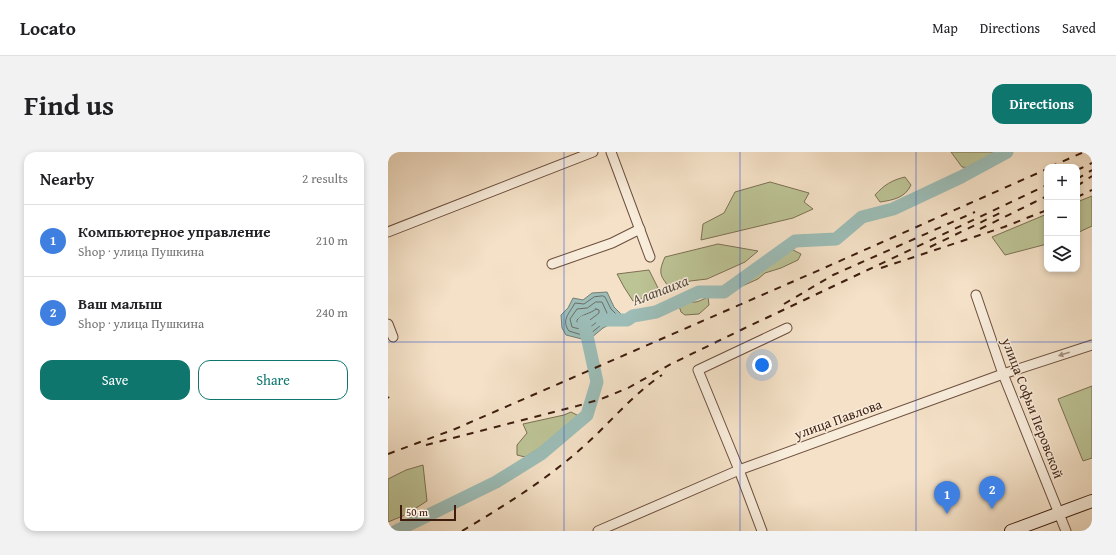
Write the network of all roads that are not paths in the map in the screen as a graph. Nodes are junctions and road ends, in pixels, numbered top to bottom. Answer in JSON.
{"nodes":[{"id":1,"x":593,"y":152,"type":"edge"},
{"id":2,"x":611,"y":152,"type":"edge"},
{"id":3,"x":640,"y":229,"type":"junction"},
{"id":4,"x":388,"y":232,"type":"edge"},
{"id":5,"x":650,"y":257,"type":"dead end"},
{"id":6,"x":552,"y":264,"type":"dead end"},
{"id":7,"x":976,"y":295,"type":"dead end"},
{"id":8,"x":388,"y":324,"type":"edge"},
{"id":9,"x":787,"y":328,"type":"dead end"},
{"id":10,"x":393,"y":337,"type":"dead end"},
{"id":11,"x":1092,"y":345,"type":"edge"},
{"id":12,"x":1003,"y":374,"type":"junction"},
{"id":13,"x":739,"y":470,"type":"junction"},
{"id":14,"x":1092,"y":501,"type":"edge"},
{"id":15,"x":1059,"y":513,"type":"junction"},
{"id":16,"x":598,"y":531,"type":"edge"},
{"id":17,"x":762,"y":531,"type":"edge"},
{"id":18,"x":1011,"y":531,"type":"edge"},
{"id":19,"x":1066,"y":531,"type":"edge"}],
"edges":[{"from":1,"to":4,"type":"street"},
{"from":2,"to":3,"type":"street"},
{"from":3,"to":5,"type":"street"},
{"from":3,"to":6,"type":"street"},
{"from":7,"to":12,"type":"street","name":"улица Софьи Перовской"},
{"from":8,"to":10,"type":"street"},
{"from":9,"to":13,"type":"street"},
{"from":11,"to":12,"type":"street","name":"улица Павлова","one_way":true},
{"from":12,"to":13,"type":"street","name":"улица Павлова"},
{"from":12,"to":15,"type":"street","name":"улица Софьи Перовской"},
{"from":13,"to":16,"type":"street","name":"улица Павлова"},
{"from":13,"to":17,"type":"street"},
{"from":14,"to":15,"type":"street"},
{"from":15,"to":18,"type":"street"},
{"from":15,"to":19,"type":"street","name":"улица Софьи Перовской"}]}
